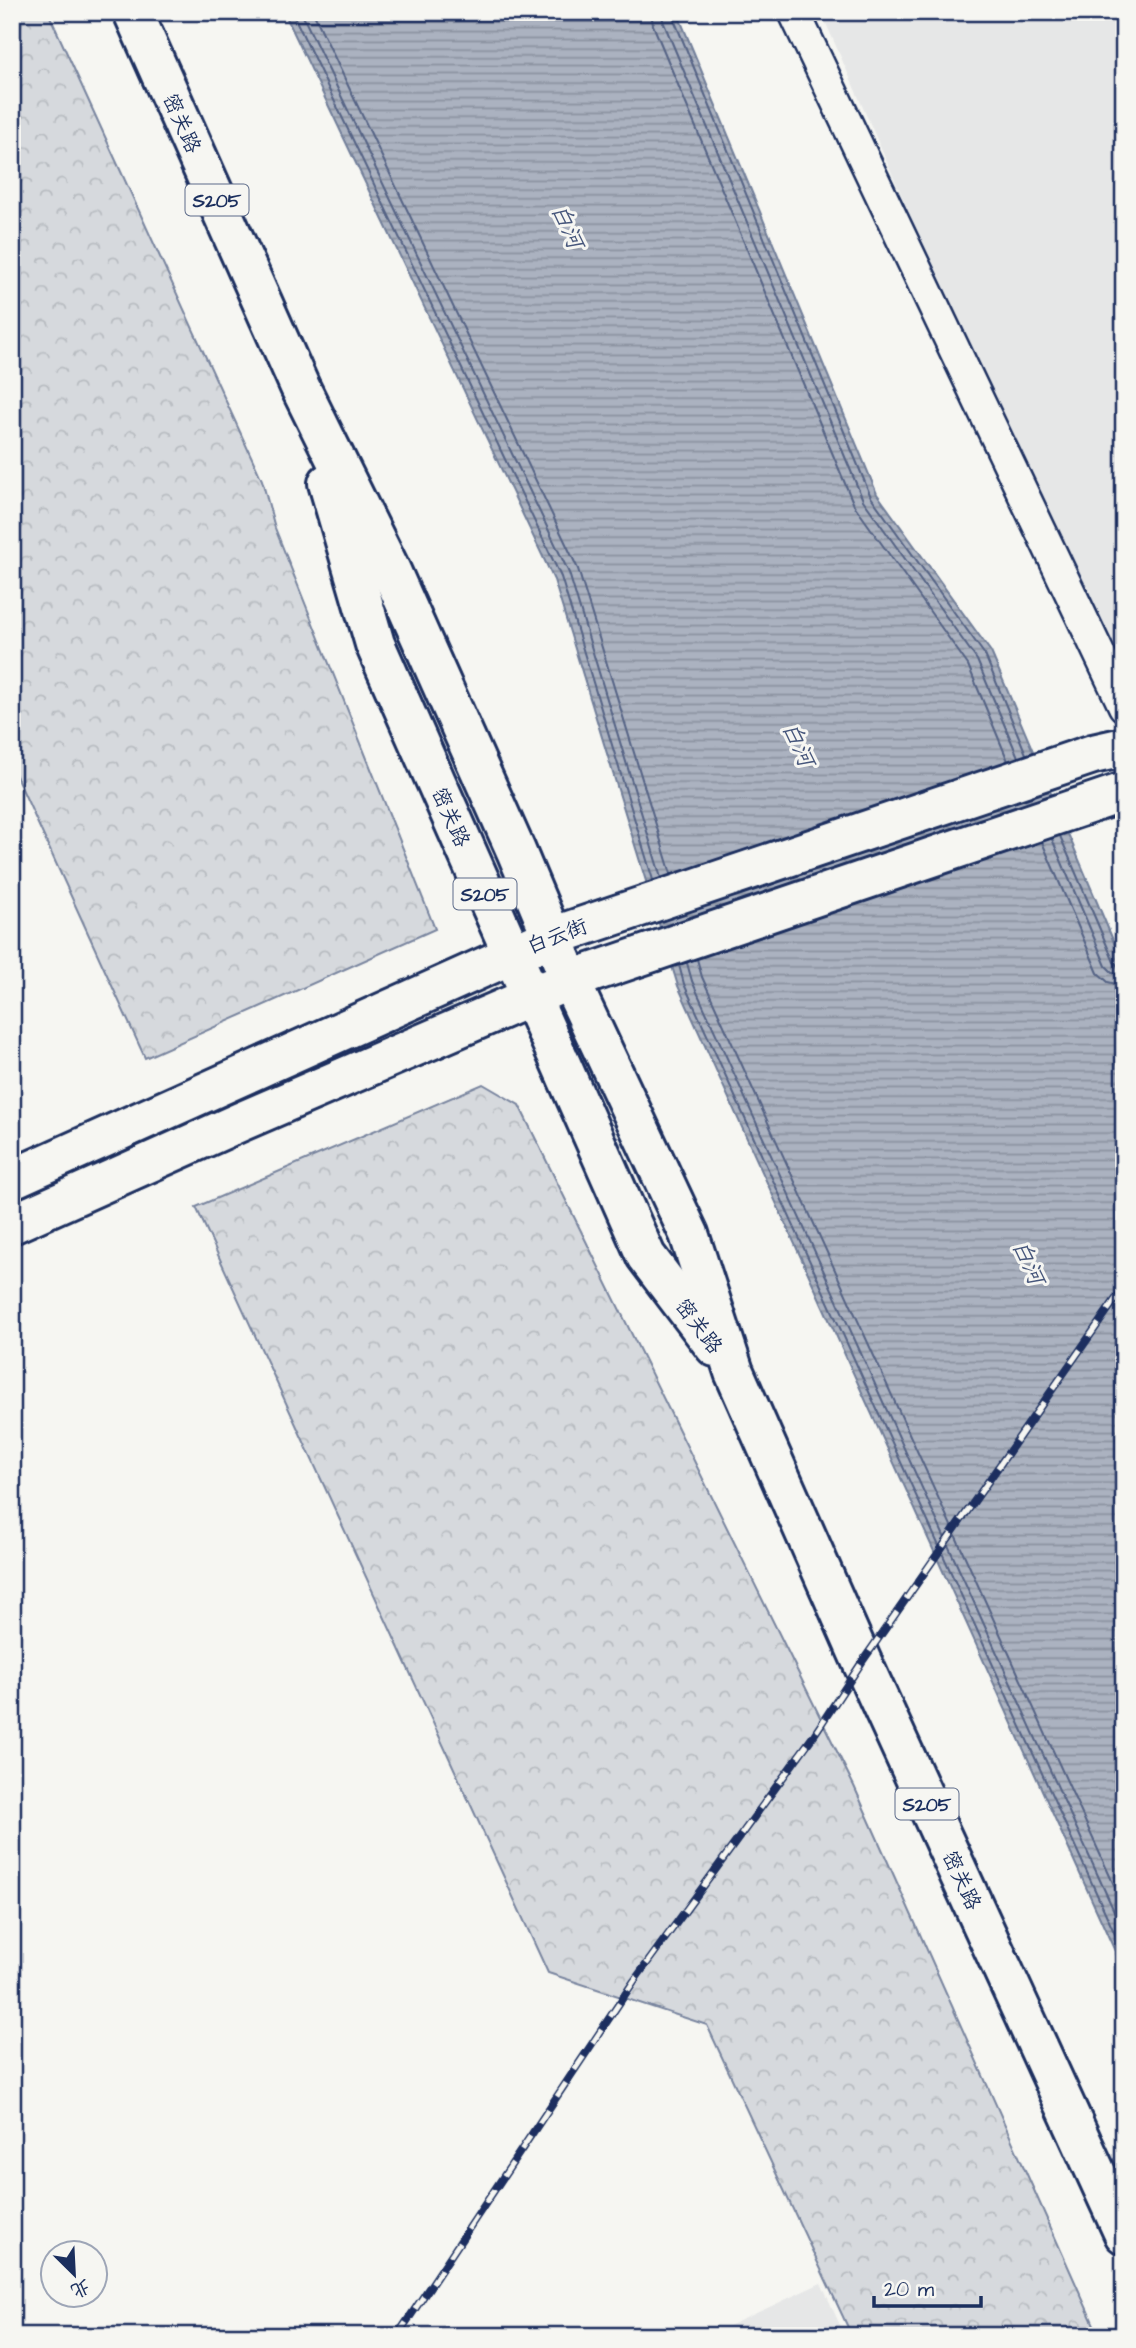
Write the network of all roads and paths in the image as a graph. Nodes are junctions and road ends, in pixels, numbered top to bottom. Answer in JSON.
{"nodes":[{"id":1,"x":133,"y":12,"type":"edge"},
{"id":2,"x":794,"y":12,"type":"edge"},
{"id":3,"x":300,"y":387,"type":"junction"},
{"id":4,"x":1124,"y":706,"type":"edge"},
{"id":5,"x":1124,"y":747,"type":"edge"},
{"id":6,"x":1124,"y":792,"type":"edge"},
{"id":7,"x":551,"y":937,"type":"junction"},
{"id":8,"x":511,"y":954,"type":"junction"},
{"id":9,"x":570,"y":980,"type":"junction"},
{"id":10,"x":531,"y":996,"type":"junction"},
{"id":11,"x":12,"y":1179,"type":"edge"},
{"id":12,"x":12,"y":1224,"type":"edge"},
{"id":13,"x":734,"y":1372,"type":"junction"},
{"id":14,"x":1124,"y":2234,"type":"edge"}],
"edges":[{"from":1,"to":3,"type":"main road","name":"密关路","number":"S205"},
{"from":2,"to":4,"type":"street"},
{"from":3,"to":7,"type":"main road","name":"密关路","number":"S205"},
{"from":3,"to":8,"type":"main road","name":"密关路","number":"S205"},
{"from":5,"to":7,"type":"main road","name":"白云街"},
{"from":6,"to":9,"type":"main road"},
{"from":7,"to":8,"type":"main road","name":"白云街"},
{"from":7,"to":9,"type":"main road","name":"密关路","number":"S205"},
{"from":8,"to":10,"type":"main road","name":"密关路","number":"S205"},
{"from":8,"to":11,"type":"main road","name":"白云街"},
{"from":9,"to":10,"type":"main road"},
{"from":9,"to":13,"type":"main road","name":"密关路","number":"S205"},
{"from":10,"to":12,"type":"main road"},
{"from":10,"to":13,"type":"main road","name":"密关路","number":"S205"},
{"from":13,"to":14,"type":"main road","name":"密关路","number":"S205"}]}
